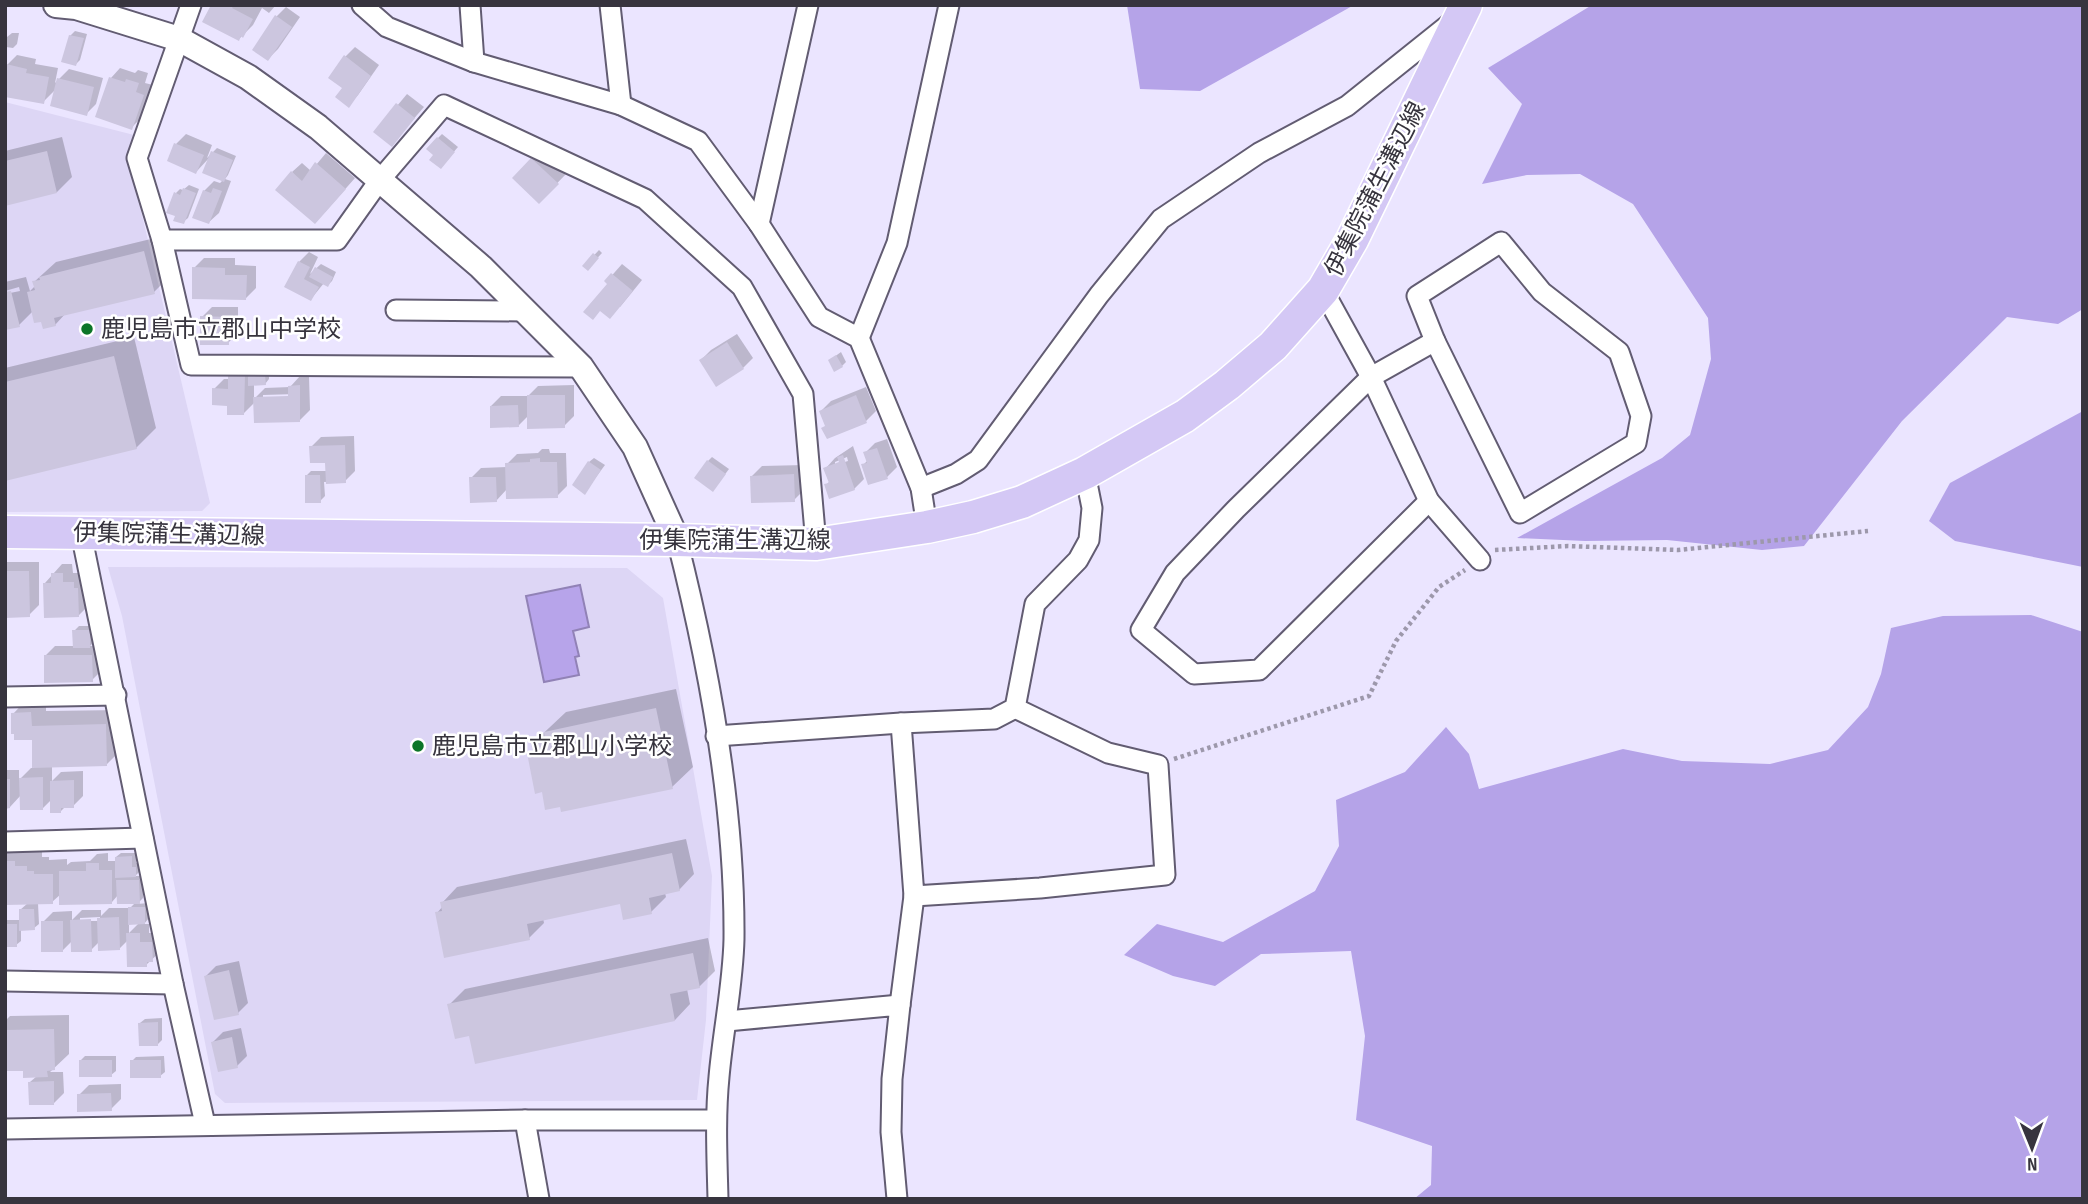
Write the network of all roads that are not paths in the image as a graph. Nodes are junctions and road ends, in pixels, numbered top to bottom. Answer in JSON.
{"nodes":[{"id":1,"x":56,"y":5,"type":"edge"},
{"id":2,"x":191,"y":5,"type":"edge"},
{"id":3,"x":362,"y":5,"type":"edge"},
{"id":4,"x":470,"y":5,"type":"edge"},
{"id":5,"x":610,"y":5,"type":"edge"},
{"id":6,"x":808,"y":5,"type":"edge"},
{"id":7,"x":949,"y":5,"type":"edge"},
{"id":8,"x":1463,"y":10,"type":"edge"},
{"id":9,"x":179,"y":39,"type":"junction"},
{"id":10,"x":474,"y":62,"type":"junction"},
{"id":11,"x":621,"y":105,"type":"junction"},
{"id":12,"x":379,"y":181,"type":"junction"},
{"id":13,"x":759,"y":224,"type":"junction"},
{"id":14,"x":162,"y":240,"type":"junction"},
{"id":15,"x":1323,"y":290,"type":"junction"},
{"id":16,"x":396,"y":310,"type":"dead end"},
{"id":17,"x":525,"y":311,"type":"junction"},
{"id":18,"x":859,"y":338,"type":"junction"},
{"id":19,"x":1435,"y":341,"type":"junction"},
{"id":20,"x":581,"y":367,"type":"junction"},
{"id":21,"x":1371,"y":377,"type":"junction"},
{"id":22,"x":1085,"y":473,"type":"junction"},
{"id":23,"x":921,"y":488,"type":"junction"},
{"id":24,"x":1429,"y":500,"type":"junction"},
{"id":25,"x":927,"y":527,"type":"junction"},
{"id":26,"x":5,"y":532,"type":"edge"},
{"id":27,"x":81,"y":533,"type":"junction"},
{"id":28,"x":677,"y":540,"type":"junction"},
{"id":29,"x":816,"y":544,"type":"junction"},
{"id":30,"x":1480,"y":560,"type":"road end"},
{"id":31,"x":116,"y":695,"type":"junction"},
{"id":32,"x":5,"y":697,"type":"edge"},
{"id":33,"x":1015,"y":708,"type":"junction"},
{"id":34,"x":901,"y":723,"type":"junction"},
{"id":35,"x":716,"y":736,"type":"junction"},
{"id":36,"x":143,"y":838,"type":"junction"},
{"id":37,"x":5,"y":842,"type":"edge"},
{"id":38,"x":914,"y":896,"type":"junction"},
{"id":39,"x":5,"y":981,"type":"edge"},
{"id":40,"x":173,"y":984,"type":"junction"},
{"id":41,"x":900,"y":1005,"type":"junction"},
{"id":42,"x":727,"y":1021,"type":"junction"},
{"id":43,"x":525,"y":1119,"type":"junction"},
{"id":44,"x":716,"y":1120,"type":"junction"},
{"id":45,"x":205,"y":1124,"type":"junction"},
{"id":46,"x":5,"y":1129,"type":"edge"},
{"id":47,"x":539,"y":1199,"type":"edge"},
{"id":48,"x":718,"y":1199,"type":"edge"},
{"id":49,"x":897,"y":1199,"type":"edge"}],
"edges":[{"from":1,"to":9,"type":"street"},
{"from":2,"to":9,"type":"street"},
{"from":3,"to":10,"type":"street"},
{"from":4,"to":10,"type":"street"},
{"from":5,"to":11,"type":"street"},
{"from":6,"to":13,"type":"street"},
{"from":7,"to":18,"type":"street"},
{"from":8,"to":15,"type":"main road","name":"伊集院蒲生溝辺線"},
{"from":8,"to":23,"type":"street"},
{"from":9,"to":12,"type":"street"},
{"from":9,"to":14,"type":"street"},
{"from":10,"to":11,"type":"street"},
{"from":11,"to":13,"type":"street"},
{"from":12,"to":14,"type":"street"},
{"from":12,"to":17,"type":"street"},
{"from":12,"to":29,"type":"street"},
{"from":13,"to":18,"type":"street"},
{"from":14,"to":20,"type":"street"},
{"from":15,"to":21,"type":"street"},
{"from":15,"to":22,"type":"main road","name":"伊集院蒲生溝辺線"},
{"from":16,"to":17,"type":"street"},
{"from":17,"to":20,"type":"street"},
{"from":18,"to":23,"type":"street"},
{"from":19,"to":19,"type":"street"},
{"from":19,"to":21,"type":"street"},
{"from":20,"to":28,"type":"street"},
{"from":21,"to":24,"type":"street"},
{"from":21,"to":24,"type":"street"},
{"from":22,"to":25,"type":"main road","name":"伊集院蒲生溝辺線"},
{"from":22,"to":33,"type":"street"},
{"from":23,"to":25,"type":"street"},
{"from":24,"to":30,"type":"street"},
{"from":25,"to":29,"type":"main road","name":"伊集院蒲生溝辺線"},
{"from":26,"to":27,"type":"main road","name":"伊集院蒲生溝辺線"},
{"from":27,"to":28,"type":"main road","name":"伊集院蒲生溝辺線"},
{"from":27,"to":31,"type":"street"},
{"from":28,"to":29,"type":"main road","name":"伊集院蒲生溝辺線"},
{"from":28,"to":35,"type":"street"},
{"from":31,"to":32,"type":"street"},
{"from":31,"to":36,"type":"street"},
{"from":33,"to":34,"type":"street"},
{"from":33,"to":38,"type":"street"},
{"from":34,"to":35,"type":"street"},
{"from":34,"to":38,"type":"street"},
{"from":35,"to":42,"type":"street"},
{"from":36,"to":37,"type":"street"},
{"from":36,"to":40,"type":"street"},
{"from":38,"to":41,"type":"street"},
{"from":39,"to":40,"type":"street"},
{"from":40,"to":45,"type":"street"},
{"from":41,"to":42,"type":"street"},
{"from":41,"to":49,"type":"street"},
{"from":42,"to":44,"type":"street"},
{"from":43,"to":44,"type":"street"},
{"from":43,"to":45,"type":"street"},
{"from":43,"to":47,"type":"street"},
{"from":44,"to":48,"type":"street"},
{"from":45,"to":46,"type":"street"}]}
